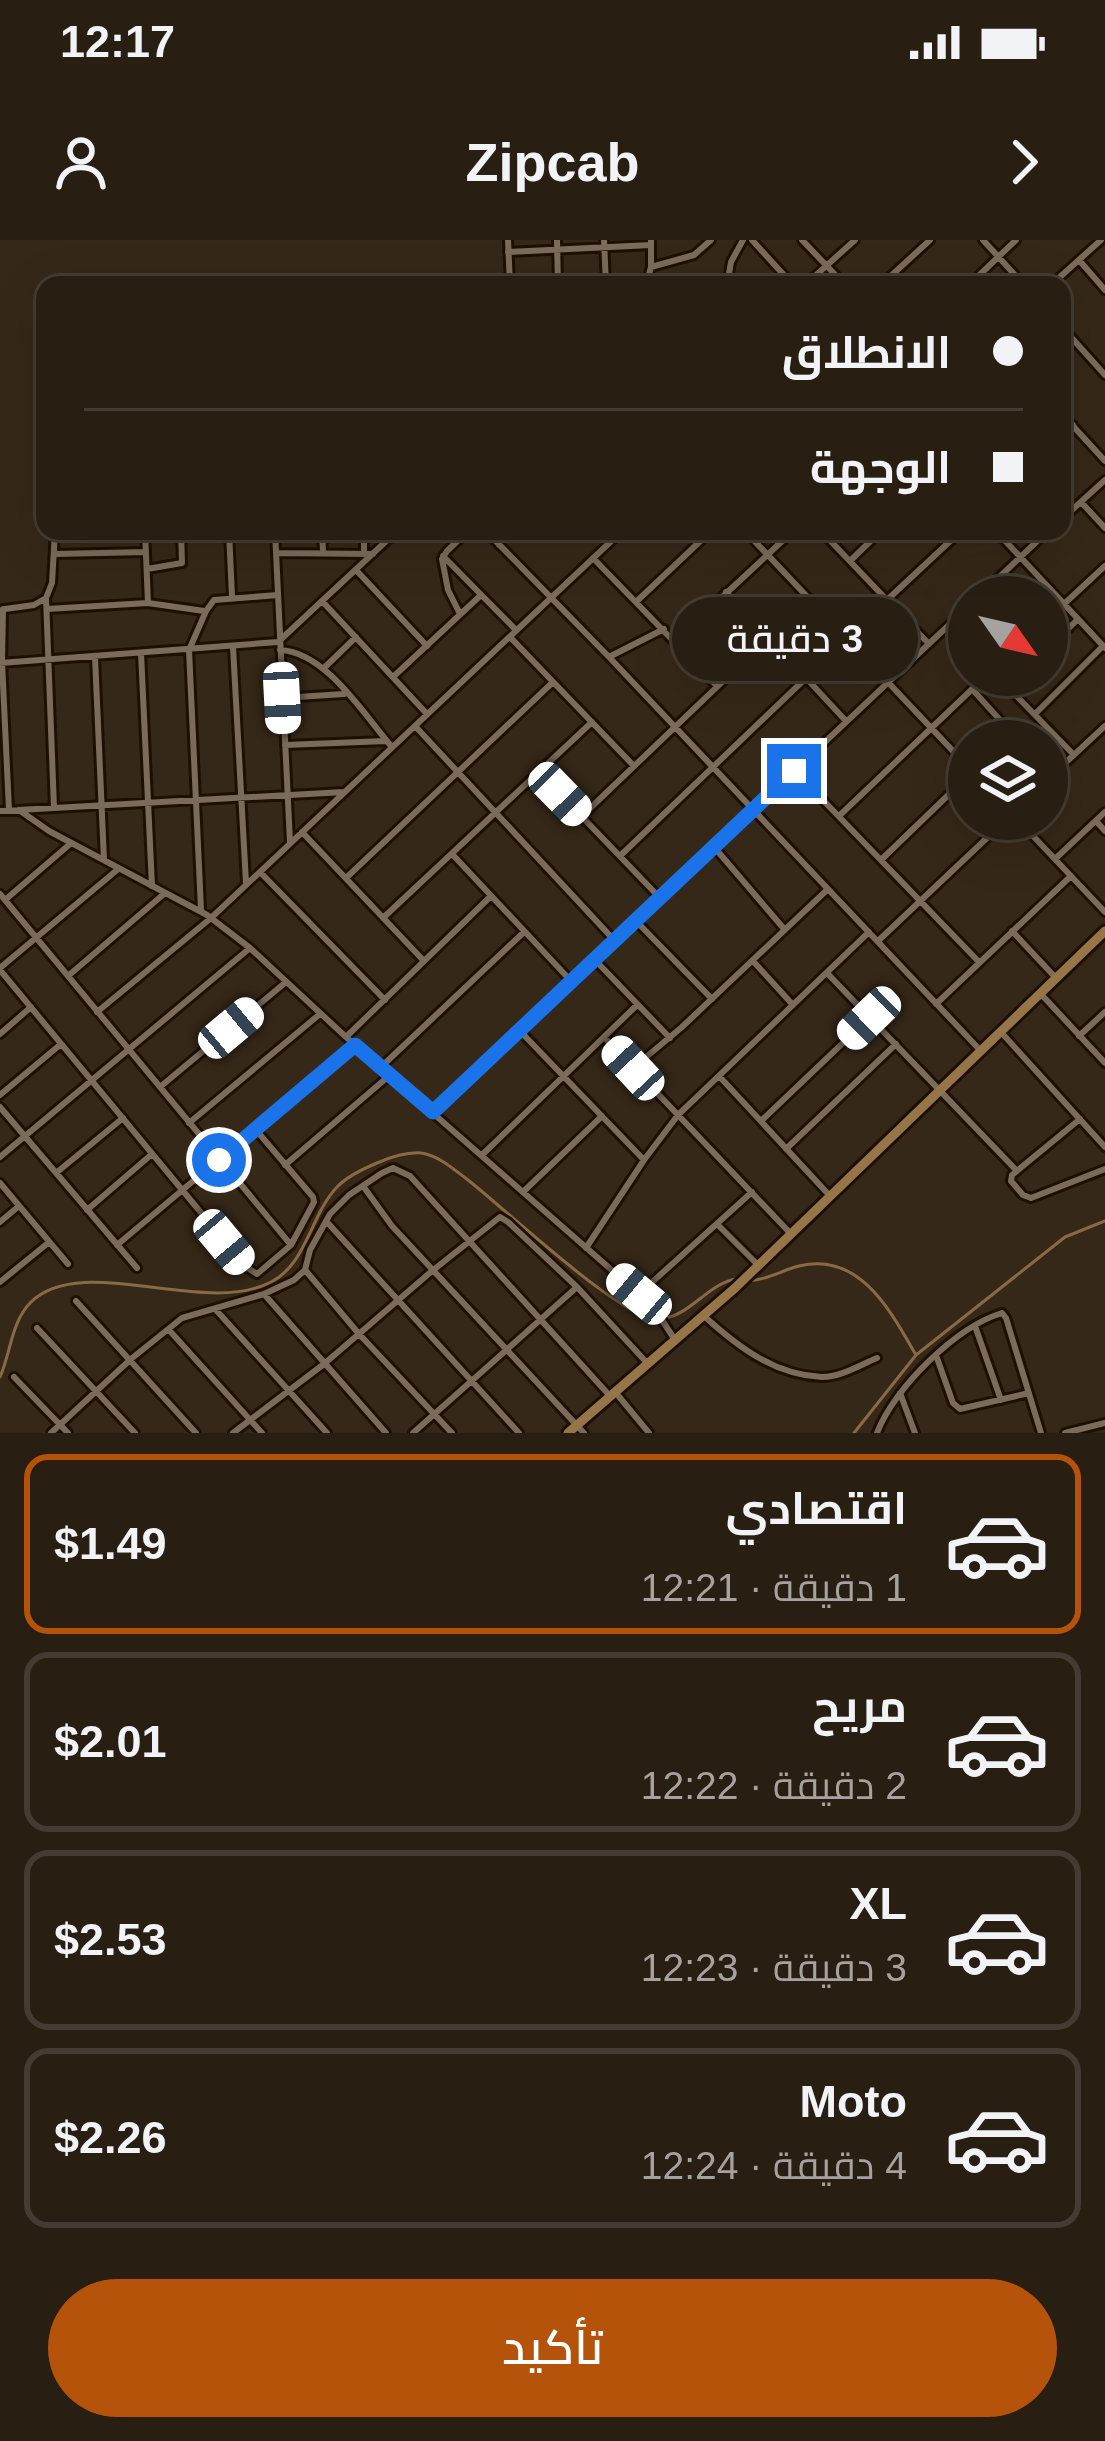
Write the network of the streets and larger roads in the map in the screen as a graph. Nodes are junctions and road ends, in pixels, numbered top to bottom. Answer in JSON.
{"nodes":[{"id":1,"x":508,"y":240,"type":"edge"},
{"id":2,"x":557,"y":240,"type":"edge"},
{"id":3,"x":698,"y":240,"type":"edge"},
{"id":4,"x":711,"y":240,"type":"edge"},
{"id":5,"x":747,"y":240,"type":"edge"},
{"id":6,"x":802,"y":240,"type":"edge"},
{"id":7,"x":855,"y":240,"type":"edge"},
{"id":8,"x":930,"y":240,"type":"edge"},
{"id":9,"x":983,"y":240,"type":"edge"},
{"id":10,"x":1016,"y":240,"type":"edge"},
{"id":11,"x":1101,"y":240,"type":"edge"},
{"id":12,"x":604,"y":243,"type":"edge"},
{"id":13,"x":651,"y":243,"type":"edge"},
{"id":14,"x":557,"y":250,"type":"junction"},
{"id":15,"x":508,"y":252,"type":"junction"},
{"id":16,"x":699,"y":252,"type":"junction"},
{"id":17,"x":998,"y":256,"type":"junction"},
{"id":18,"x":1079,"y":260,"type":"junction"},
{"id":19,"x":826,"y":265,"type":"junction"},
{"id":20,"x":651,"y":267,"type":"junction"},
{"id":21,"x":509,"y":276,"type":"edge"},
{"id":22,"x":557,"y":276,"type":"edge"},
{"id":23,"x":606,"y":276,"type":"edge"},
{"id":24,"x":648,"y":276,"type":"edge"},
{"id":25,"x":729,"y":276,"type":"edge"},
{"id":26,"x":784,"y":276,"type":"edge"},
{"id":27,"x":814,"y":276,"type":"edge"},
{"id":28,"x":836,"y":276,"type":"edge"},
{"id":29,"x":891,"y":276,"type":"edge"},
{"id":30,"x":978,"y":276,"type":"edge"},
{"id":31,"x":1016,"y":276,"type":"edge"},
{"id":32,"x":1062,"y":276,"type":"edge"},
{"id":33,"x":1105,"y":290,"type":"edge"},
{"id":34,"x":1071,"y":337,"type":"edge"},
{"id":35,"x":1105,"y":375,"type":"edge"},
{"id":36,"x":1073,"y":425,"type":"edge"},
{"id":37,"x":1105,"y":461,"type":"edge"},
{"id":38,"x":1105,"y":480,"type":"edge"},
{"id":39,"x":1081,"y":502,"type":"junction"},
{"id":40,"x":1071,"y":511,"type":"edge"},
{"id":41,"x":1105,"y":528,"type":"edge"},
{"id":42,"x":55,"y":540,"type":"edge"},
{"id":43,"x":145,"y":540,"type":"edge"},
{"id":44,"x":181,"y":540,"type":"edge"},
{"id":45,"x":229,"y":540,"type":"edge"},
{"id":46,"x":275,"y":540,"type":"edge"},
{"id":47,"x":322,"y":540,"type":"edge"},
{"id":48,"x":366,"y":540,"type":"edge"},
{"id":49,"x":386,"y":540,"type":"edge"},
{"id":50,"x":459,"y":540,"type":"edge"},
{"id":51,"x":494,"y":540,"type":"edge"},
{"id":52,"x":500,"y":540,"type":"edge"},
{"id":53,"x":612,"y":540,"type":"edge"},
{"id":54,"x":701,"y":540,"type":"edge"},
{"id":55,"x":754,"y":540,"type":"edge"},
{"id":56,"x":783,"y":540,"type":"edge"},
{"id":57,"x":830,"y":540,"type":"edge"},
{"id":58,"x":872,"y":540,"type":"edge"},
{"id":59,"x":951,"y":540,"type":"edge"},
{"id":60,"x":1004,"y":540,"type":"edge"},
{"id":61,"x":1038,"y":540,"type":"edge"},
{"id":62,"x":499,"y":545,"type":"junction"},
{"id":63,"x":146,"y":551,"type":"junction"},
{"id":64,"x":323,"y":551,"type":"junction"},
{"id":65,"x":276,"y":553,"type":"junction"},
{"id":66,"x":55,"y":554,"type":"junction"},
{"id":67,"x":368,"y":554,"type":"junction"},
{"id":68,"x":768,"y":554,"type":"junction"},
{"id":69,"x":442,"y":556,"type":"junction"},
{"id":70,"x":1020,"y":557,"type":"junction"},
{"id":71,"x":593,"y":558,"type":"junction"},
{"id":72,"x":850,"y":561,"type":"junction"},
{"id":73,"x":1105,"y":566,"type":"edge"},
{"id":74,"x":147,"y":569,"type":"junction"},
{"id":75,"x":356,"y":570,"type":"junction"},
{"id":76,"x":1001,"y":576,"type":"edge"},
{"id":77,"x":1038,"y":576,"type":"edge"},
{"id":78,"x":726,"y":592,"type":"junction"},
{"id":79,"x":278,"y":595,"type":"junction"},
{"id":80,"x":481,"y":596,"type":"junction"},
{"id":81,"x":232,"y":597,"type":"junction"},
{"id":82,"x":551,"y":597,"type":"junction"},
{"id":83,"x":46,"y":598,"type":"junction"},
{"id":84,"x":887,"y":600,"type":"junction"},
{"id":85,"x":1068,"y":600,"type":"edge"},
{"id":86,"x":322,"y":601,"type":"junction"},
{"id":87,"x":637,"y":601,"type":"junction"},
{"id":88,"x":148,"y":603,"type":"junction"},
{"id":89,"x":1068,"y":608,"type":"edge"},
{"id":90,"x":47,"y":609,"type":"junction"},
{"id":91,"x":2,"y":610,"type":"edge"},
{"id":92,"x":206,"y":611,"type":"junction"},
{"id":93,"x":460,"y":614,"type":"junction"},
{"id":94,"x":1078,"y":619,"type":"junction"},
{"id":95,"x":948,"y":626,"type":"edge"},
{"id":96,"x":664,"y":629,"type":"junction"},
{"id":97,"x":1068,"y":629,"type":"edge"},
{"id":98,"x":517,"y":630,"type":"junction"},
{"id":99,"x":356,"y":637,"type":"junction"},
{"id":100,"x":510,"y":637,"type":"junction"},
{"id":101,"x":768,"y":638,"type":"junction"},
{"id":102,"x":675,"y":640,"type":"junction"},
{"id":103,"x":929,"y":644,"type":"junction"},
{"id":104,"x":280,"y":646,"type":"junction"},
{"id":105,"x":427,"y":646,"type":"junction"},
{"id":106,"x":1104,"y":646,"type":"edge"},
{"id":107,"x":233,"y":647,"type":"junction"},
{"id":108,"x":189,"y":650,"type":"junction"},
{"id":109,"x":141,"y":653,"type":"junction"},
{"id":110,"x":95,"y":657,"type":"junction"},
{"id":111,"x":609,"y":657,"type":"junction"},
{"id":112,"x":49,"y":659,"type":"junction"},
{"id":113,"x":1,"y":663,"type":"edge"},
{"id":114,"x":323,"y":668,"type":"junction"},
{"id":115,"x":393,"y":677,"type":"junction"},
{"id":116,"x":806,"y":678,"type":"junction"},
{"id":117,"x":553,"y":682,"type":"junction"},
{"id":118,"x":888,"y":682,"type":"junction"},
{"id":119,"x":717,"y":686,"type":"junction"},
{"id":120,"x":346,"y":694,"type":"junction"},
{"id":121,"x":966,"y":696,"type":"edge"},
{"id":122,"x":979,"y":696,"type":"edge"},
{"id":123,"x":1016,"y":696,"type":"edge"},
{"id":124,"x":282,"y":698,"type":"junction"},
{"id":125,"x":428,"y":714,"type":"junction"},
{"id":126,"x":1034,"y":715,"type":"junction"},
{"id":127,"x":1000,"y":720,"type":"edge"},
{"id":128,"x":592,"y":722,"type":"junction"},
{"id":129,"x":846,"y":722,"type":"junction"},
{"id":130,"x":415,"y":726,"type":"junction"},
{"id":131,"x":1105,"y":727,"type":"edge"},
{"id":132,"x":674,"y":728,"type":"junction"},
{"id":133,"x":932,"y":728,"type":"junction"},
{"id":134,"x":389,"y":744,"type":"junction"},
{"id":135,"x":285,"y":745,"type":"junction"},
{"id":136,"x":948,"y":747,"type":"edge"},
{"id":137,"x":1074,"y":755,"type":"junction"},
{"id":138,"x":1068,"y":760,"type":"edge"},
{"id":139,"x":634,"y":766,"type":"junction"},
{"id":140,"x":712,"y":766,"type":"junction"},
{"id":141,"x":794,"y":771,"type":"junction"},
{"id":142,"x":458,"y":772,"type":"junction"},
{"id":143,"x":539,"y":772,"type":"junction"},
{"id":144,"x":344,"y":792,"type":"junction"},
{"id":145,"x":948,"y":792,"type":"edge"},
{"id":146,"x":287,"y":796,"type":"junction"},
{"id":147,"x":241,"y":798,"type":"junction"},
{"id":148,"x":196,"y":801,"type":"junction"},
{"id":149,"x":148,"y":803,"type":"junction"},
{"id":150,"x":101,"y":806,"type":"junction"},
{"id":151,"x":54,"y":808,"type":"junction"},
{"id":152,"x":4,"y":810,"type":"edge"},
{"id":153,"x":19,"y":810,"type":"junction"},
{"id":154,"x":753,"y":810,"type":"junction"},
{"id":155,"x":496,"y":812,"type":"junction"},
{"id":156,"x":1105,"y":812,"type":"edge"},
{"id":157,"x":582,"y":816,"type":"junction"},
{"id":158,"x":839,"y":816,"type":"junction"},
{"id":159,"x":1096,"y":821,"type":"junction"},
{"id":160,"x":1105,"y":831,"type":"edge"},
{"id":161,"x":302,"y":832,"type":"junction"},
{"id":162,"x":985,"y":840,"type":"edge"},
{"id":163,"x":1037,"y":840,"type":"edge"},
{"id":164,"x":71,"y":843,"type":"junction"},
{"id":165,"x":290,"y":844,"type":"junction"},
{"id":166,"x":714,"y":847,"type":"junction"},
{"id":167,"x":452,"y":854,"type":"junction"},
{"id":168,"x":620,"y":856,"type":"junction"},
{"id":169,"x":1055,"y":859,"type":"junction"},
{"id":170,"x":104,"y":860,"type":"junction"},
{"id":171,"x":881,"y":860,"type":"junction"},
{"id":172,"x":118,"y":868,"type":"junction"},
{"id":173,"x":260,"y":872,"type":"junction"},
{"id":174,"x":1071,"y":876,"type":"junction"},
{"id":175,"x":346,"y":878,"type":"junction"},
{"id":176,"x":246,"y":885,"type":"junction"},
{"id":177,"x":152,"y":886,"type":"junction"},
{"id":178,"x":828,"y":889,"type":"junction"},
{"id":179,"x":165,"y":893,"type":"junction"},
{"id":180,"x":490,"y":896,"type":"junction"},
{"id":181,"x":2,"y":897,"type":"edge"},
{"id":182,"x":660,"y":898,"type":"junction"},
{"id":183,"x":921,"y":901,"type":"junction"},
{"id":184,"x":201,"y":912,"type":"junction"},
{"id":185,"x":1105,"y":912,"type":"edge"},
{"id":186,"x":211,"y":918,"type":"junction"},
{"id":187,"x":383,"y":918,"type":"junction"},
{"id":188,"x":636,"y":921,"type":"junction"},
{"id":189,"x":785,"y":930,"type":"junction"},
{"id":190,"x":1012,"y":931,"type":"junction"},
{"id":191,"x":1105,"y":931,"type":"edge"},
{"id":192,"x":524,"y":932,"type":"junction"},
{"id":193,"x":869,"y":932,"type":"junction"},
{"id":194,"x":36,"y":938,"type":"junction"},
{"id":195,"x":615,"y":940,"type":"junction"},
{"id":196,"x":878,"y":941,"type":"junction"},
{"id":197,"x":250,"y":947,"type":"junction"},
{"id":198,"x":595,"y":960,"type":"junction"},
{"id":199,"x":424,"y":961,"type":"junction"},
{"id":200,"x":753,"y":961,"type":"junction"},
{"id":201,"x":980,"y":962,"type":"junction"},
{"id":202,"x":0,"y":969,"type":"edge"},
{"id":203,"x":827,"y":973,"type":"junction"},
{"id":204,"x":68,"y":976,"type":"junction"},
{"id":205,"x":1055,"y":978,"type":"junction"},
{"id":206,"x":287,"y":981,"type":"junction"},
{"id":207,"x":572,"y":982,"type":"junction"},
{"id":208,"x":1040,"y":993,"type":"junction"},
{"id":209,"x":712,"y":999,"type":"junction"},
{"id":210,"x":385,"y":1000,"type":"junction"},
{"id":211,"x":937,"y":1004,"type":"junction"},
{"id":212,"x":637,"y":1005,"type":"junction"},
{"id":213,"x":793,"y":1005,"type":"junction"},
{"id":214,"x":31,"y":1007,"type":"junction"},
{"id":215,"x":97,"y":1012,"type":"junction"},
{"id":216,"x":1105,"y":1012,"type":"edge"},
{"id":217,"x":320,"y":1013,"type":"junction"},
{"id":218,"x":869,"y":1018,"type":"junction"},
{"id":219,"x":520,"y":1031,"type":"junction"},
{"id":220,"x":1000,"y":1031,"type":"junction"},
{"id":221,"x":0,"y":1034,"type":"edge"},
{"id":222,"x":1079,"y":1036,"type":"junction"},
{"id":223,"x":346,"y":1037,"type":"junction"},
{"id":224,"x":604,"y":1037,"type":"junction"},
{"id":225,"x":670,"y":1038,"type":"junction"},
{"id":226,"x":61,"y":1044,"type":"junction"},
{"id":227,"x":896,"y":1044,"type":"junction"},
{"id":228,"x":355,"y":1045,"type":"junction"},
{"id":229,"x":128,"y":1049,"type":"junction"},
{"id":230,"x":980,"y":1050,"type":"junction"},
{"id":231,"x":1105,"y":1063,"type":"edge"},
{"id":232,"x":381,"y":1067,"type":"junction"},
{"id":233,"x":633,"y":1068,"type":"junction"},
{"id":234,"x":390,"y":1075,"type":"junction"},
{"id":235,"x":563,"y":1075,"type":"junction"},
{"id":236,"x":719,"y":1076,"type":"junction"},
{"id":237,"x":92,"y":1081,"type":"junction"},
{"id":238,"x":160,"y":1087,"type":"junction"},
{"id":239,"x":940,"y":1089,"type":"junction"},
{"id":240,"x":0,"y":1095,"type":"edge"},
{"id":241,"x":0,"y":1107,"type":"edge"},
{"id":242,"x":433,"y":1112,"type":"junction"},
{"id":243,"x":677,"y":1115,"type":"junction"},
{"id":244,"x":602,"y":1116,"type":"junction"},
{"id":245,"x":123,"y":1118,"type":"junction"},
{"id":246,"x":1080,"y":1118,"type":"junction"},
{"id":247,"x":761,"y":1121,"type":"junction"},
{"id":248,"x":189,"y":1123,"type":"junction"},
{"id":249,"x":256,"y":1130,"type":"junction"},
{"id":250,"x":25,"y":1136,"type":"junction"},
{"id":251,"x":1105,"y":1148,"type":"edge"},
{"id":252,"x":787,"y":1149,"type":"junction"},
{"id":253,"x":152,"y":1154,"type":"junction"},
{"id":254,"x":482,"y":1155,"type":"junction"},
{"id":255,"x":0,"y":1157,"type":"edge"},
{"id":256,"x":219,"y":1160,"type":"junction"},
{"id":257,"x":644,"y":1160,"type":"junction"},
{"id":258,"x":285,"y":1165,"type":"junction"},
{"id":259,"x":1105,"y":1169,"type":"edge"},
{"id":260,"x":1017,"y":1172,"type":"junction"},
{"id":261,"x":56,"y":1173,"type":"junction"},
{"id":262,"x":0,"y":1183,"type":"edge"},
{"id":263,"x":363,"y":1186,"type":"junction"},
{"id":264,"x":182,"y":1191,"type":"junction"},
{"id":265,"x":523,"y":1192,"type":"junction"},
{"id":266,"x":752,"y":1192,"type":"junction"},
{"id":267,"x":830,"y":1196,"type":"junction"},
{"id":268,"x":20,"y":1206,"type":"junction"},
{"id":269,"x":87,"y":1210,"type":"junction"},
{"id":270,"x":0,"y":1222,"type":"edge"},
{"id":271,"x":326,"y":1222,"type":"junction"},
{"id":272,"x":717,"y":1223,"type":"junction"},
{"id":273,"x":791,"y":1234,"type":"junction"},
{"id":274,"x":50,"y":1241,"type":"junction"},
{"id":275,"x":468,"y":1241,"type":"junction"},
{"id":276,"x":117,"y":1245,"type":"junction"},
{"id":277,"x":291,"y":1245,"type":"junction"},
{"id":278,"x":586,"y":1248,"type":"junction"},
{"id":279,"x":68,"y":1264,"type":"dead end"},
{"id":280,"x":757,"y":1267,"type":"junction"},
{"id":281,"x":137,"y":1268,"type":"dead end"},
{"id":282,"x":305,"y":1270,"type":"junction"},
{"id":283,"x":432,"y":1271,"type":"junction"},
{"id":284,"x":0,"y":1282,"type":"edge"},
{"id":285,"x":578,"y":1287,"type":"junction"},
{"id":286,"x":264,"y":1294,"type":"junction"},
{"id":287,"x":639,"y":1294,"type":"junction"},
{"id":288,"x":399,"y":1300,"type":"junction"},
{"id":289,"x":76,"y":1301,"type":"dead end"},
{"id":290,"x":215,"y":1310,"type":"junction"},
{"id":291,"x":704,"y":1316,"type":"junction"},
{"id":292,"x":541,"y":1319,"type":"junction"},
{"id":293,"x":975,"y":1326,"type":"junction"},
{"id":294,"x":37,"y":1328,"type":"dead end"},
{"id":295,"x":169,"y":1330,"type":"junction"},
{"id":296,"x":359,"y":1334,"type":"junction"},
{"id":297,"x":675,"y":1340,"type":"junction"},
{"id":298,"x":506,"y":1351,"type":"junction"},
{"id":299,"x":937,"y":1355,"type":"junction"},
{"id":300,"x":877,"y":1358,"type":"dead end"},
{"id":301,"x":131,"y":1359,"type":"junction"},
{"id":302,"x":324,"y":1364,"type":"junction"},
{"id":303,"x":648,"y":1364,"type":"junction"},
{"id":304,"x":14,"y":1377,"type":"dead end"},
{"id":305,"x":471,"y":1382,"type":"junction"},
{"id":306,"x":98,"y":1390,"type":"junction"},
{"id":307,"x":288,"y":1390,"type":"junction"},
{"id":308,"x":900,"y":1393,"type":"junction"},
{"id":309,"x":1029,"y":1393,"type":"junction"},
{"id":310,"x":613,"y":1395,"type":"junction"},
{"id":311,"x":1001,"y":1400,"type":"junction"},
{"id":312,"x":434,"y":1414,"type":"junction"},
{"id":313,"x":250,"y":1420,"type":"junction"},
{"id":314,"x":1105,"y":1423,"type":"edge"},
{"id":315,"x":60,"y":1424,"type":"junction"},
{"id":316,"x":576,"y":1430,"type":"edge"},
{"id":317,"x":51,"y":1433,"type":"edge"},
{"id":318,"x":68,"y":1433,"type":"edge"},
{"id":319,"x":135,"y":1433,"type":"edge"},
{"id":320,"x":196,"y":1433,"type":"edge"},
{"id":321,"x":232,"y":1433,"type":"edge"},
{"id":322,"x":262,"y":1433,"type":"edge"},
{"id":323,"x":326,"y":1433,"type":"edge"},
{"id":324,"x":386,"y":1433,"type":"edge"},
{"id":325,"x":413,"y":1433,"type":"edge"},
{"id":326,"x":452,"y":1433,"type":"edge"},
{"id":327,"x":519,"y":1433,"type":"edge"},
{"id":328,"x":649,"y":1433,"type":"edge"},
{"id":329,"x":877,"y":1433,"type":"edge"},
{"id":330,"x":915,"y":1433,"type":"edge"},
{"id":331,"x":1041,"y":1433,"type":"edge"},
{"id":332,"x":1065,"y":1433,"type":"edge"}],
"edges":[{"from":1,"to":15,"type":"street"},
{"from":2,"to":14,"type":"street"},
{"from":3,"to":16,"type":"street"},
{"from":4,"to":16,"type":"street"},
{"from":5,"to":25,"type":"street"},
{"from":5,"to":26,"type":"street"},
{"from":6,"to":19,"type":"street"},
{"from":7,"to":19,"type":"street"},
{"from":8,"to":29,"type":"street"},
{"from":9,"to":17,"type":"street"},
{"from":10,"to":17,"type":"street"},
{"from":11,"to":18,"type":"street"},
{"from":12,"to":13,"type":"street"},
{"from":12,"to":14,"type":"street"},
{"from":12,"to":23,"type":"street"},
{"from":13,"to":20,"type":"street"},
{"from":14,"to":15,"type":"street"},
{"from":14,"to":22,"type":"street"},
{"from":15,"to":21,"type":"street"},
{"from":16,"to":20,"type":"street"},
{"from":17,"to":30,"type":"street"},
{"from":17,"to":31,"type":"street"},
{"from":18,"to":32,"type":"street"},
{"from":18,"to":33,"type":"street"},
{"from":19,"to":27,"type":"street"},
{"from":19,"to":28,"type":"street"},
{"from":20,"to":24,"type":"street"},
{"from":34,"to":35,"type":"street"},
{"from":36,"to":37,"type":"street"},
{"from":38,"to":39,"type":"street"},
{"from":39,"to":40,"type":"street"},
{"from":39,"to":41,"type":"street"},
{"from":42,"to":66,"type":"street"},
{"from":43,"to":63,"type":"street"},
{"from":44,"to":74,"type":"street"},
{"from":45,"to":81,"type":"street"},
{"from":46,"to":65,"type":"street"},
{"from":47,"to":64,"type":"street"},
{"from":48,"to":67,"type":"street"},
{"from":49,"to":67,"type":"street"},
{"from":50,"to":69,"type":"street"},
{"from":51,"to":62,"type":"street"},
{"from":52,"to":62,"type":"street"},
{"from":53,"to":71,"type":"street"},
{"from":54,"to":87,"type":"street"},
{"from":55,"to":68,"type":"street"},
{"from":56,"to":68,"type":"street"},
{"from":57,"to":72,"type":"street"},
{"from":58,"to":72,"type":"street"},
{"from":59,"to":84,"type":"street"},
{"from":60,"to":70,"type":"street"},
{"from":61,"to":70,"type":"street"},
{"from":62,"to":82,"type":"street"},
{"from":63,"to":66,"type":"street"},
{"from":63,"to":74,"type":"street"},
{"from":64,"to":65,"type":"street"},
{"from":64,"to":67,"type":"street"},
{"from":65,"to":79,"type":"street"},
{"from":66,"to":83,"type":"street"},
{"from":67,"to":75,"type":"street"},
{"from":68,"to":78,"type":"street"},
{"from":68,"to":118,"type":"street"},
{"from":69,"to":80,"type":"street"},
{"from":69,"to":93,"type":"street"},
{"from":70,"to":76,"type":"street"},
{"from":70,"to":77,"type":"street"},
{"from":71,"to":82,"type":"street"},
{"from":71,"to":87,"type":"street"},
{"from":72,"to":84,"type":"street"},
{"from":73,"to":85,"type":"street"},
{"from":74,"to":88,"type":"street"},
{"from":75,"to":86,"type":"street"},
{"from":75,"to":105,"type":"street"},
{"from":78,"to":101,"type":"street"},
{"from":78,"to":102,"type":"street"},
{"from":79,"to":81,"type":"street"},
{"from":79,"to":104,"type":"street"},
{"from":80,"to":93,"type":"street"},
{"from":80,"to":98,"type":"street"},
{"from":81,"to":92,"type":"street"},
{"from":82,"to":98,"type":"street"},
{"from":82,"to":111,"type":"street"},
{"from":83,"to":90,"type":"street"},
{"from":83,"to":91,"type":"street"},
{"from":84,"to":103,"type":"street"},
{"from":86,"to":99,"type":"street"},
{"from":86,"to":104,"type":"street"},
{"from":87,"to":96,"type":"street"},
{"from":88,"to":90,"type":"street"},
{"from":88,"to":92,"type":"street"},
{"from":89,"to":94,"type":"street"},
{"from":90,"to":112,"type":"street"},
{"from":91,"to":113,"type":"street"},
{"from":92,"to":108,"type":"street"},
{"from":93,"to":105,"type":"street"},
{"from":94,"to":97,"type":"street"},
{"from":94,"to":106,"type":"street"},
{"from":95,"to":103,"type":"street"},
{"from":96,"to":102,"type":"street"},
{"from":96,"to":111,"type":"street"},
{"from":98,"to":100,"type":"street"},
{"from":99,"to":114,"type":"street"},
{"from":99,"to":115,"type":"street"},
{"from":100,"to":117,"type":"street"},
{"from":100,"to":125,"type":"street"},
{"from":101,"to":116,"type":"street"},
{"from":101,"to":119,"type":"street"},
{"from":102,"to":119,"type":"street"},
{"from":103,"to":118,"type":"street"},
{"from":104,"to":107,"type":"street"},
{"from":104,"to":114,"type":"street"},
{"from":104,"to":124,"type":"street"},
{"from":105,"to":115,"type":"street"},
{"from":106,"to":126,"type":"street"},
{"from":107,"to":108,"type":"street"},
{"from":107,"to":147,"type":"street"},
{"from":108,"to":109,"type":"street"},
{"from":108,"to":148,"type":"street"},
{"from":109,"to":110,"type":"street"},
{"from":109,"to":149,"type":"street"},
{"from":110,"to":112,"type":"street"},
{"from":110,"to":150,"type":"street"},
{"from":111,"to":132,"type":"street"},
{"from":112,"to":113,"type":"street"},
{"from":112,"to":151,"type":"street"},
{"from":113,"to":152,"type":"street"},
{"from":114,"to":120,"type":"street"},
{"from":115,"to":125,"type":"street"},
{"from":116,"to":129,"type":"street"},
{"from":116,"to":140,"type":"street"},
{"from":117,"to":128,"type":"street"},
{"from":117,"to":142,"type":"street"},
{"from":118,"to":129,"type":"street"},
{"from":118,"to":133,"type":"street"},
{"from":119,"to":132,"type":"street"},
{"from":120,"to":124,"type":"street"},
{"from":120,"to":134,"type":"street"},
{"from":121,"to":133,"type":"street"},
{"from":122,"to":127,"type":"street"},
{"from":123,"to":126,"type":"street"},
{"from":124,"to":135,"type":"street"},
{"from":125,"to":130,"type":"street"},
{"from":126,"to":137,"type":"street"},
{"from":128,"to":139,"type":"street"},
{"from":128,"to":143,"type":"street"},
{"from":129,"to":141,"type":"street"},
{"from":130,"to":134,"type":"street"},
{"from":130,"to":142,"type":"street"},
{"from":131,"to":137,"type":"street"},
{"from":132,"to":139,"type":"street"},
{"from":132,"to":140,"type":"street"},
{"from":133,"to":136,"type":"street"},
{"from":133,"to":158,"type":"street"},
{"from":134,"to":135,"type":"street"},
{"from":134,"to":144,"type":"street"},
{"from":135,"to":146,"type":"street"},
{"from":137,"to":138,"type":"street"},
{"from":139,"to":157,"type":"street"},
{"from":140,"to":154,"type":"street"},
{"from":140,"to":168,"type":"street"},
{"from":141,"to":154,"type":"street"},
{"from":141,"to":158,"type":"street"},
{"from":142,"to":155,"type":"street"},
{"from":142,"to":175,"type":"street"},
{"from":143,"to":155,"type":"street"},
{"from":143,"to":157,"type":"street"},
{"from":144,"to":146,"type":"street"},
{"from":144,"to":161,"type":"street"},
{"from":145,"to":171,"type":"street"},
{"from":146,"to":147,"type":"street"},
{"from":146,"to":165,"type":"street"},
{"from":147,"to":148,"type":"street"},
{"from":147,"to":176,"type":"street"},
{"from":148,"to":149,"type":"street"},
{"from":148,"to":184,"type":"street"},
{"from":149,"to":150,"type":"street"},
{"from":149,"to":177,"type":"street"},
{"from":150,"to":151,"type":"street"},
{"from":150,"to":170,"type":"street"},
{"from":151,"to":153,"type":"street"},
{"from":152,"to":153,"type":"street"},
{"from":153,"to":164,"type":"street"},
{"from":154,"to":166,"type":"street"},
{"from":154,"to":178,"type":"street"},
{"from":155,"to":167,"type":"street"},
{"from":155,"to":195,"type":"street"},
{"from":156,"to":159,"type":"street"},
{"from":157,"to":168,"type":"street"},
{"from":158,"to":171,"type":"street"},
{"from":159,"to":160,"type":"street"},
{"from":159,"to":169,"type":"street"},
{"from":161,"to":165,"type":"street"},
{"from":161,"to":175,"type":"street"},
{"from":162,"to":183,"type":"street"},
{"from":163,"to":169,"type":"street"},
{"from":164,"to":170,"type":"street"},
{"from":164,"to":181,"type":"street"},
{"from":165,"to":173,"type":"street"},
{"from":166,"to":182,"type":"street"},
{"from":166,"to":189,"type":"street"},
{"from":167,"to":180,"type":"street"},
{"from":167,"to":187,"type":"street"},
{"from":168,"to":182,"type":"street"},
{"from":169,"to":174,"type":"street"},
{"from":170,"to":172,"type":"street"},
{"from":171,"to":183,"type":"street"},
{"from":172,"to":177,"type":"street"},
{"from":172,"to":194,"type":"street"},
{"from":173,"to":176,"type":"street"},
{"from":173,"to":210,"type":"street"},
{"from":174,"to":185,"type":"street"},
{"from":174,"to":190,"type":"street"},
{"from":175,"to":187,"type":"street"},
{"from":176,"to":186,"type":"street"},
{"from":177,"to":179,"type":"street"},
{"from":178,"to":189,"type":"street"},
{"from":178,"to":193,"type":"street"},
{"from":179,"to":184,"type":"street"},
{"from":179,"to":204,"type":"street"},
{"from":180,"to":192,"type":"street"},
{"from":180,"to":199,"type":"street"},
{"from":181,"to":194,"type":"street"},
{"from":182,"to":188,"type":"street"},
{"from":183,"to":196,"type":"street"},
{"from":183,"to":201,"type":"street"},
{"from":184,"to":186,"type":"street"},
{"from":186,"to":197,"type":"street"},
{"from":186,"to":215,"type":"street"},
{"from":187,"to":199,"type":"street"},
{"from":188,"to":195,"type":"street"},
{"from":188,"to":209,"type":"street"},
{"from":189,"to":200,"type":"street"},
{"from":190,"to":201,"type":"street"},
{"from":190,"to":205,"type":"street"},
{"from":191,"to":205,"type":"street"},
{"from":192,"to":207,"type":"street"},
{"from":192,"to":232,"type":"street"},
{"from":193,"to":196,"type":"street"},
{"from":193,"to":203,"type":"street"},
{"from":194,"to":202,"type":"street"},
{"from":194,"to":204,"type":"street"},
{"from":195,"to":198,"type":"street"},
{"from":196,"to":211,"type":"street"},
{"from":197,"to":206,"type":"street"},
{"from":197,"to":229,"type":"street"},
{"from":198,"to":207,"type":"street"},
{"from":198,"to":212,"type":"street"},
{"from":199,"to":210,"type":"street"},
{"from":200,"to":209,"type":"street"},
{"from":200,"to":213,"type":"street"},
{"from":201,"to":211,"type":"street"},
{"from":202,"to":214,"type":"street"},
{"from":203,"to":213,"type":"street"},
{"from":203,"to":218,"type":"street"},
{"from":204,"to":215,"type":"street"},
{"from":205,"to":208,"type":"street"},
{"from":206,"to":217,"type":"street"},
{"from":206,"to":238,"type":"street"},
{"from":207,"to":219,"type":"street"},
{"from":208,"to":220,"type":"street"},
{"from":208,"to":222,"type":"street"},
{"from":209,"to":225,"type":"street"},
{"from":210,"to":223,"type":"street"},
{"from":211,"to":230,"type":"street"},
{"from":212,"to":224,"type":"street"},
{"from":212,"to":225,"type":"street"},
{"from":213,"to":236,"type":"street"},
{"from":214,"to":221,"type":"street"},
{"from":214,"to":226,"type":"street"},
{"from":215,"to":229,"type":"street"},
{"from":216,"to":222,"type":"street"},
{"from":217,"to":223,"type":"street"},
{"from":217,"to":248,"type":"street"},
{"from":218,"to":227,"type":"street"},
{"from":218,"to":247,"type":"street"},
{"from":219,"to":235,"type":"street"},
{"from":219,"to":242,"type":"street"},
{"from":220,"to":230,"type":"street"},
{"from":220,"to":246,"type":"street"},
{"from":222,"to":231,"type":"street"},
{"from":223,"to":228,"type":"street"},
{"from":224,"to":233,"type":"street"},
{"from":224,"to":235,"type":"street"},
{"from":225,"to":233,"type":"street"},
{"from":226,"to":237,"type":"street"},
{"from":226,"to":240,"type":"street"},
{"from":227,"to":239,"type":"street"},
{"from":227,"to":252,"type":"street"},
{"from":228,"to":232,"type":"street"},
{"from":228,"to":249,"type":"street"},
{"from":229,"to":237,"type":"street"},
{"from":229,"to":238,"type":"street"},
{"from":230,"to":239,"type":"street"},
{"from":232,"to":234,"type":"street"},
{"from":233,"to":243,"type":"street"},
{"from":234,"to":242,"type":"street"},
{"from":234,"to":258,"type":"street"},
{"from":235,"to":244,"type":"street"},
{"from":235,"to":254,"type":"street"},
{"from":236,"to":243,"type":"street"},
{"from":236,"to":247,"type":"street"},
{"from":237,"to":245,"type":"street"},
{"from":237,"to":250,"type":"street"},
{"from":238,"to":248,"type":"street"},
{"from":239,"to":260,"type":"street"},
{"from":239,"to":267,"type":"street"},
{"from":241,"to":250,"type":"street"},
{"from":242,"to":254,"type":"street"},
{"from":243,"to":257,"type":"street"},
{"from":243,"to":266,"type":"street"},
{"from":244,"to":257,"type":"street"},
{"from":244,"to":265,"type":"street"},
{"from":245,"to":253,"type":"street"},
{"from":245,"to":261,"type":"street"},
{"from":246,"to":251,"type":"street"},
{"from":246,"to":260,"type":"street"},
{"from":247,"to":252,"type":"street"},
{"from":248,"to":256,"type":"street"},
{"from":249,"to":256,"type":"street"},
{"from":249,"to":258,"type":"street"},
{"from":250,"to":255,"type":"street"},
{"from":250,"to":261,"type":"street"},
{"from":252,"to":267,"type":"street"},
{"from":253,"to":264,"type":"street"},
{"from":253,"to":269,"type":"street"},
{"from":254,"to":265,"type":"street"},
{"from":256,"to":264,"type":"street"},
{"from":256,"to":277,"type":"street"},
{"from":257,"to":278,"type":"street"},
{"from":258,"to":277,"type":"street"},
{"from":259,"to":260,"type":"street"},
{"from":261,"to":269,"type":"street"},
{"from":262,"to":268,"type":"street"},
{"from":263,"to":271,"type":"street"},
{"from":263,"to":275,"type":"street"},
{"from":263,"to":283,"type":"street"},
{"from":264,"to":276,"type":"street"},
{"from":264,"to":277,"type":"street"},
{"from":265,"to":278,"type":"street"},
{"from":266,"to":272,"type":"street"},
{"from":266,"to":273,"type":"street"},
{"from":267,"to":273,"type":"street"},
{"from":268,"to":270,"type":"street"},
{"from":268,"to":274,"type":"street"},
{"from":269,"to":276,"type":"street"},
{"from":271,"to":282,"type":"street"},
{"from":271,"to":288,"type":"street"},
{"from":272,"to":280,"type":"street"},
{"from":272,"to":287,"type":"street"},
{"from":273,"to":280,"type":"street"},
{"from":274,"to":279,"type":"street"},
{"from":274,"to":284,"type":"street"},
{"from":275,"to":283,"type":"street"},
{"from":275,"to":285,"type":"street"},
{"from":275,"to":292,"type":"street"},
{"from":276,"to":281,"type":"street"},
{"from":278,"to":287,"type":"street"},
{"from":280,"to":291,"type":"street"},
{"from":282,"to":286,"type":"street"},
{"from":282,"to":296,"type":"street"},
{"from":283,"to":288,"type":"street"},
{"from":283,"to":298,"type":"street"},
{"from":285,"to":292,"type":"street"},
{"from":285,"to":303,"type":"street"},
{"from":286,"to":290,"type":"street"},
{"from":286,"to":302,"type":"street"},
{"from":287,"to":297,"type":"street"},
{"from":288,"to":296,"type":"street"},
{"from":288,"to":305,"type":"street"},
{"from":289,"to":301,"type":"street"},
{"from":290,"to":295,"type":"street"},
{"from":290,"to":307,"type":"street"},
{"from":291,"to":297,"type":"street"},
{"from":291,"to":300,"type":"street"},
{"from":292,"to":298,"type":"street"},
{"from":292,"to":310,"type":"street"},
{"from":293,"to":299,"type":"street"},
{"from":293,"to":309,"type":"street"},
{"from":293,"to":311,"type":"street"},
{"from":294,"to":306,"type":"street"},
{"from":295,"to":301,"type":"street"},
{"from":295,"to":313,"type":"street"},
{"from":296,"to":302,"type":"street"},
{"from":296,"to":312,"type":"street"},
{"from":297,"to":303,"type":"street"},
{"from":298,"to":305,"type":"street"},
{"from":298,"to":316,"type":"street"},
{"from":299,"to":308,"type":"street"},
{"from":299,"to":311,"type":"street"},
{"from":301,"to":306,"type":"street"},
{"from":301,"to":320,"type":"street"},
{"from":302,"to":307,"type":"street"},
{"from":302,"to":324,"type":"street"},
{"from":303,"to":310,"type":"street"},
{"from":304,"to":315,"type":"street"},
{"from":305,"to":312,"type":"street"},
{"from":305,"to":327,"type":"street"},
{"from":306,"to":315,"type":"street"},
{"from":306,"to":319,"type":"street"},
{"from":307,"to":313,"type":"street"},
{"from":307,"to":323,"type":"street"},
{"from":308,"to":329,"type":"street"},
{"from":308,"to":330,"type":"street"},
{"from":309,"to":311,"type":"street"},
{"from":309,"to":331,"type":"street"},
{"from":310,"to":316,"type":"street"},
{"from":310,"to":328,"type":"street"},
{"from":312,"to":325,"type":"street"},
{"from":312,"to":326,"type":"street"},
{"from":313,"to":321,"type":"street"},
{"from":313,"to":322,"type":"street"},
{"from":314,"to":332,"type":"street"},
{"from":315,"to":317,"type":"street"},
{"from":315,"to":318,"type":"street"}]}
